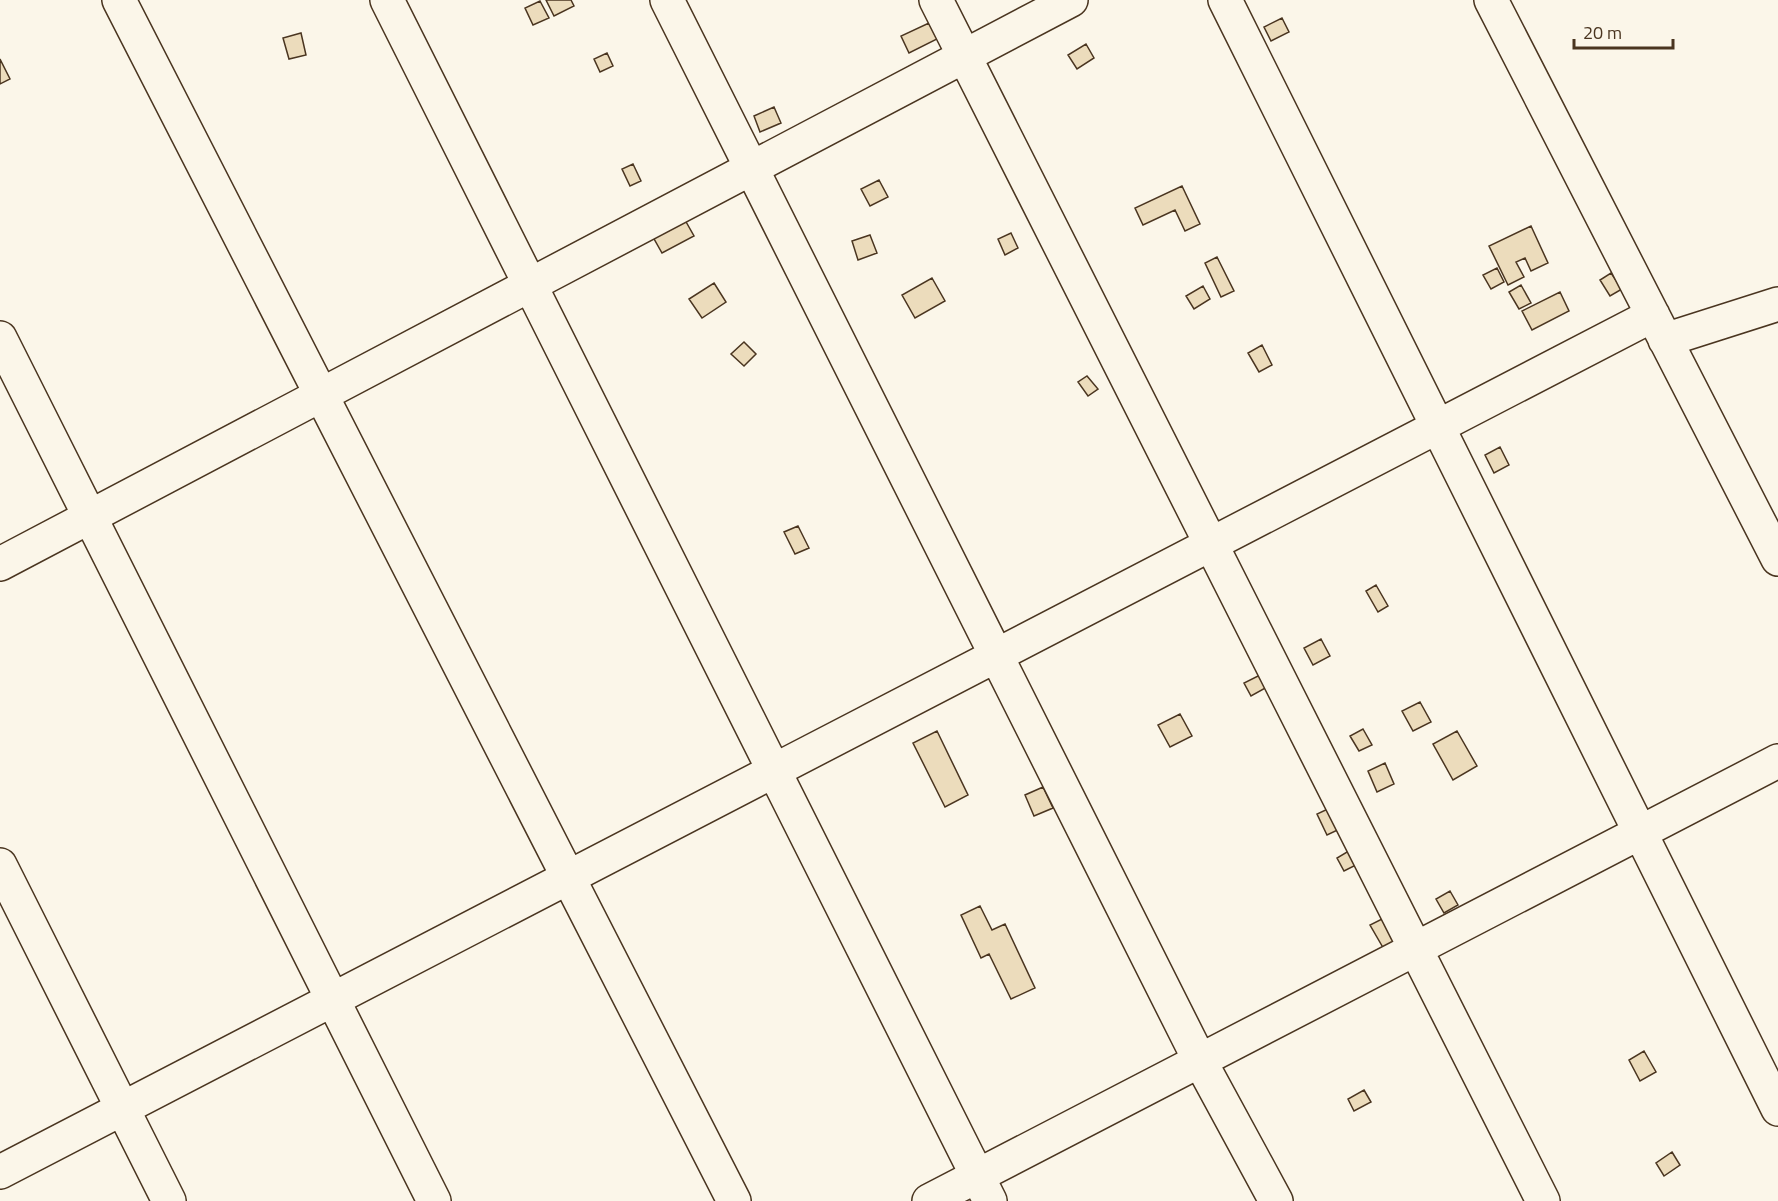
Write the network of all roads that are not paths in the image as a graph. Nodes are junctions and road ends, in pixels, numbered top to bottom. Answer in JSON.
{"nodes":[{"id":1,"x":119,"y":0,"type":"edge"},
{"id":2,"x":387,"y":0,"type":"edge"},
{"id":3,"x":667,"y":0,"type":"edge"},
{"id":4,"x":936,"y":0,"type":"edge"},
{"id":5,"x":1071,"y":0,"type":"edge"},
{"id":6,"x":1225,"y":0,"type":"edge"},
{"id":7,"x":1491,"y":0,"type":"edge"},
{"id":8,"x":964,"y":56,"type":"junction"},
{"id":9,"x":751,"y":168,"type":"junction"},
{"id":10,"x":530,"y":285,"type":"junction"},
{"id":11,"x":1778,"y":304,"type":"edge"},
{"id":12,"x":1659,"y":327,"type":"junction"},
{"id":13,"x":0,"y":338,"type":"edge"},
{"id":14,"x":321,"y":395,"type":"junction"},
{"id":15,"x":1438,"y":426,"type":"junction"},
{"id":16,"x":90,"y":517,"type":"junction"},
{"id":17,"x":1211,"y":544,"type":"junction"},
{"id":18,"x":1778,"y":560,"type":"edge"},
{"id":19,"x":0,"y":564,"type":"edge"},
{"id":20,"x":996,"y":655,"type":"junction"},
{"id":21,"x":1778,"y":761,"type":"edge"},
{"id":22,"x":774,"y":771,"type":"junction"},
{"id":23,"x":1640,"y":832,"type":"junction"},
{"id":24,"x":0,"y":865,"type":"edge"},
{"id":25,"x":568,"y":877,"type":"junction"},
{"id":26,"x":1416,"y":949,"type":"junction"},
{"id":27,"x":332,"y":1000,"type":"junction"},
{"id":28,"x":1200,"y":1061,"type":"junction"},
{"id":29,"x":123,"y":1108,"type":"junction"},
{"id":30,"x":1778,"y":1109,"type":"edge"},
{"id":31,"x":0,"y":1172,"type":"edge"},
{"id":32,"x":984,"y":1188,"type":"edge"},
{"id":33,"x":170,"y":1201,"type":"edge"},
{"id":34,"x":434,"y":1201,"type":"edge"},
{"id":35,"x":734,"y":1201,"type":"edge"},
{"id":36,"x":929,"y":1201,"type":"edge"},
{"id":37,"x":1276,"y":1201,"type":"edge"},
{"id":38,"x":1543,"y":1201,"type":"edge"}],
"edges":[{"from":1,"to":14,"type":"street"},
{"from":2,"to":10,"type":"street"},
{"from":3,"to":9,"type":"street"},
{"from":4,"to":8,"type":"street"},
{"from":5,"to":8,"type":"street"},
{"from":6,"to":15,"type":"street"},
{"from":7,"to":12,"type":"street"},
{"from":8,"to":9,"type":"street"},
{"from":8,"to":17,"type":"street"},
{"from":9,"to":10,"type":"street"},
{"from":9,"to":20,"type":"street"},
{"from":10,"to":14,"type":"street"},
{"from":10,"to":22,"type":"street"},
{"from":11,"to":12,"type":"street"},
{"from":12,"to":15,"type":"street"},
{"from":12,"to":18,"type":"street"},
{"from":13,"to":16,"type":"street"},
{"from":14,"to":16,"type":"street"},
{"from":14,"to":25,"type":"street"},
{"from":15,"to":17,"type":"street"},
{"from":15,"to":23,"type":"street"},
{"from":16,"to":19,"type":"street"},
{"from":16,"to":27,"type":"street"},
{"from":17,"to":20,"type":"street"},
{"from":17,"to":26,"type":"street"},
{"from":20,"to":22,"type":"street"},
{"from":20,"to":28,"type":"street"},
{"from":21,"to":23,"type":"street"},
{"from":22,"to":25,"type":"street"},
{"from":22,"to":32,"type":"street"},
{"from":23,"to":26,"type":"street"},
{"from":23,"to":30,"type":"street"},
{"from":24,"to":29,"type":"street"},
{"from":25,"to":27,"type":"street"},
{"from":25,"to":35,"type":"street"},
{"from":26,"to":28,"type":"street"},
{"from":26,"to":38,"type":"street"},
{"from":27,"to":29,"type":"street"},
{"from":27,"to":34,"type":"street"},
{"from":28,"to":32,"type":"street"},
{"from":28,"to":37,"type":"street"},
{"from":29,"to":31,"type":"street"},
{"from":29,"to":33,"type":"street"},
{"from":32,"to":36,"type":"street"}]}
